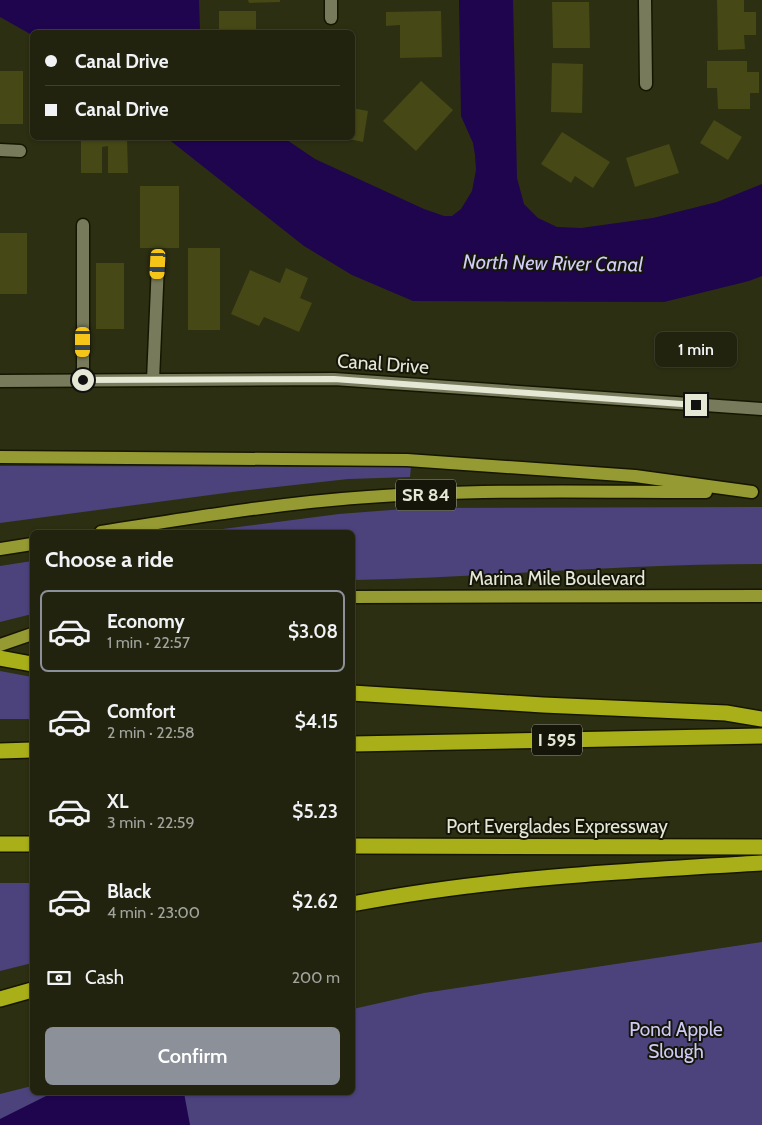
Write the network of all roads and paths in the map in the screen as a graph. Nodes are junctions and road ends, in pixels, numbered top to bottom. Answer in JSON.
{"nodes":[{"id":1,"x":331,"y":0,"type":"edge"},
{"id":2,"x":645,"y":0,"type":"edge"},
{"id":3,"x":331,"y":18,"type":"dead end"},
{"id":4,"x":646,"y":84,"type":"dead end"},
{"id":5,"x":0,"y":150,"type":"edge"},
{"id":6,"x":20,"y":151,"type":"dead end"},
{"id":7,"x":83,"y":225,"type":"dead end"},
{"id":8,"x":158,"y":264,"type":"dead end"},
{"id":9,"x":83,"y":380,"type":"junction"},
{"id":10,"x":154,"y":380,"type":"junction"},
{"id":11,"x":0,"y":381,"type":"edge"},
{"id":12,"x":762,"y":409,"type":"edge"},
{"id":13,"x":0,"y":457,"type":"edge"},
{"id":14,"x":757,"y":492,"type":"edge"},
{"id":15,"x":114,"y":530,"type":"edge"},
{"id":16,"x":30,"y":544,"type":"edge"},
{"id":17,"x":0,"y":549,"type":"edge"},
{"id":18,"x":762,"y":596,"type":"edge"},
{"id":19,"x":355,"y":597,"type":"edge"},
{"id":20,"x":30,"y":634,"type":"edge"},
{"id":21,"x":30,"y":635,"type":"edge"},
{"id":22,"x":0,"y":641,"type":"edge"},
{"id":23,"x":0,"y":645,"type":"edge"},
{"id":24,"x":0,"y":658,"type":"edge"},
{"id":25,"x":30,"y":664,"type":"edge"},
{"id":26,"x":355,"y":693,"type":"edge"},
{"id":27,"x":762,"y":719,"type":"edge"},
{"id":28,"x":762,"y":736,"type":"edge"},
{"id":29,"x":355,"y":744,"type":"edge"},
{"id":30,"x":30,"y":750,"type":"edge"},
{"id":31,"x":0,"y":751,"type":"edge"},
{"id":32,"x":0,"y":844,"type":"edge"},
{"id":33,"x":30,"y":844,"type":"edge"},
{"id":34,"x":355,"y":846,"type":"edge"},
{"id":35,"x":762,"y":847,"type":"edge"},
{"id":36,"x":762,"y":863,"type":"edge"},
{"id":37,"x":355,"y":903,"type":"edge"},
{"id":38,"x":30,"y":991,"type":"edge"},
{"id":39,"x":0,"y":999,"type":"edge"}],
"edges":[{"from":1,"to":3,"type":"street"},
{"from":2,"to":4,"type":"street"},
{"from":5,"to":6,"type":"street"},
{"from":7,"to":9,"type":"street"},
{"from":8,"to":10,"type":"street"},
{"from":9,"to":10,"type":"street","name":"Canal Drive"},
{"from":9,"to":11,"type":"street","name":"Canal Drive"},
{"from":10,"to":12,"type":"street","name":"Canal Drive"},
{"from":13,"to":14,"type":"main road"},
{"from":14,"to":15,"type":"main road","number":"SR 84"},
{"from":16,"to":17,"type":"main road"},
{"from":18,"to":19,"type":"main road","name":"Marina Mile Boulevard"},
{"from":20,"to":22,"type":"main road"},
{"from":21,"to":23,"type":"main road"},
{"from":24,"to":25,"type":"highway"},
{"from":26,"to":27,"type":"highway"},
{"from":28,"to":29,"type":"highway","number":"I 595"},
{"from":30,"to":31,"type":"highway"},
{"from":32,"to":33,"type":"highway"},
{"from":34,"to":35,"type":"highway","name":"Port Everglades Expressway"},
{"from":36,"to":37,"type":"highway"},
{"from":38,"to":39,"type":"highway"}]}
